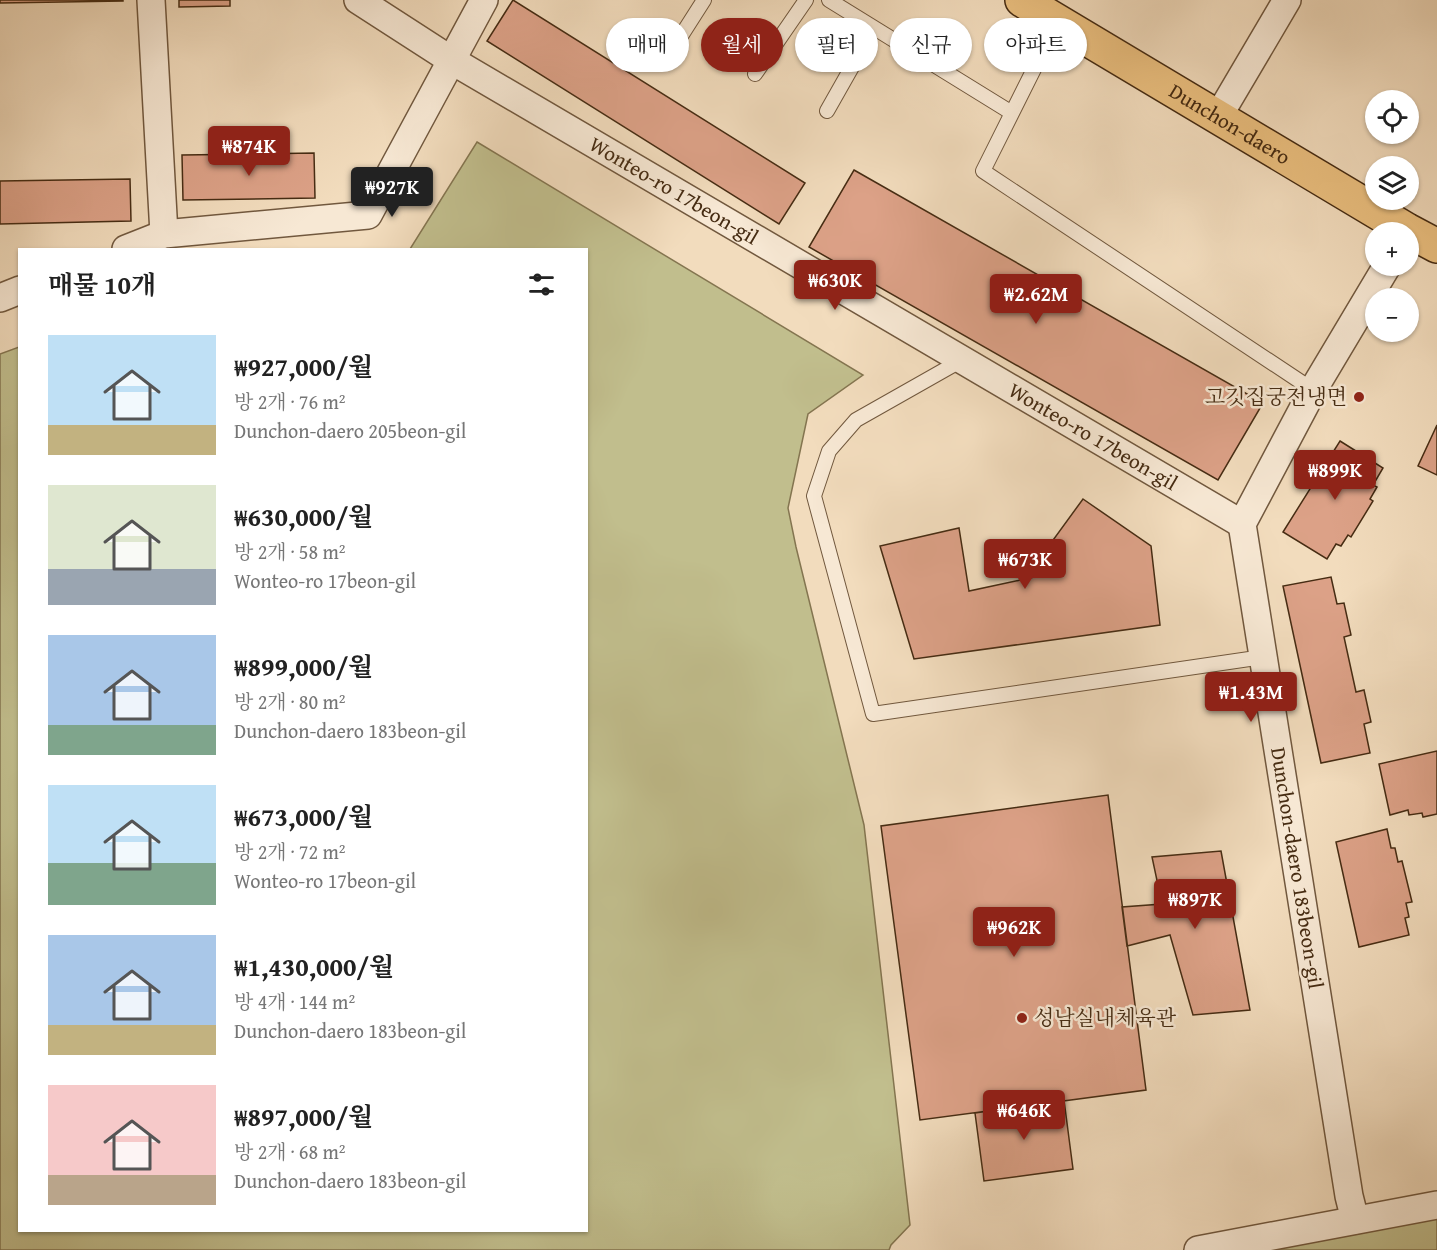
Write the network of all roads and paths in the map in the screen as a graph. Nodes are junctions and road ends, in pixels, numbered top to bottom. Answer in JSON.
{"nodes":[{"id":1,"x":151,"y":0,"type":"edge"},
{"id":2,"x":357,"y":0,"type":"edge"},
{"id":3,"x":484,"y":0,"type":"edge"},
{"id":4,"x":704,"y":0,"type":"edge"},
{"id":5,"x":806,"y":0,"type":"edge"},
{"id":6,"x":829,"y":0,"type":"edge"},
{"id":7,"x":1022,"y":0,"type":"edge"},
{"id":8,"x":1287,"y":0,"type":"edge"},
{"id":9,"x":858,"y":18,"type":"edge"},
{"id":10,"x":1053,"y":18,"type":"edge"},
{"id":11,"x":689,"y":23,"type":"edge"},
{"id":12,"x":878,"y":30,"type":"edge"},
{"id":13,"x":1087,"y":38,"type":"edge"},
{"id":14,"x":451,"y":60,"type":"junction"},
{"id":15,"x":849,"y":72,"type":"edge"},
{"id":16,"x":1032,"y":72,"type":"edge"},
{"id":17,"x":755,"y":74,"type":"dead end"},
{"id":18,"x":827,"y":111,"type":"dead end"},
{"id":19,"x":1012,"y":113,"type":"junction"},
{"id":20,"x":1218,"y":117,"type":"junction"},
{"id":21,"x":1391,"y":222,"type":"edge"},
{"id":22,"x":164,"y":234,"type":"junction"},
{"id":23,"x":1419,"y":238,"type":"edge"},
{"id":24,"x":1437,"y":246,"type":"edge"},
{"id":25,"x":129,"y":248,"type":"edge"},
{"id":26,"x":1381,"y":276,"type":"edge"},
{"id":27,"x":18,"y":291,"type":"edge"},
{"id":28,"x":0,"y":298,"type":"edge"},
{"id":29,"x":962,"y":360,"type":"junction"},
{"id":30,"x":1313,"y":390,"type":"junction"},
{"id":31,"x":1242,"y":524,"type":"junction"},
{"id":32,"x":1263,"y":657,"type":"junction"},
{"id":33,"x":1437,"y":1205,"type":"edge"},
{"id":34,"x":1355,"y":1220,"type":"junction"},
{"id":35,"x":1198,"y":1250,"type":"edge"}],
"edges":[{"from":1,"to":22,"type":"street"},
{"from":2,"to":14,"type":"street","name":"Wonteo-ro 17beon-gil"},
{"from":3,"to":14,"type":"street"},
{"from":4,"to":11,"type":"lane"},
{"from":5,"to":17,"type":"lane"},
{"from":6,"to":9,"type":"lane"},
{"from":7,"to":10,"type":"main road","name":"Dunchon-daero"},
{"from":8,"to":20,"type":"street"},
{"from":12,"to":19,"type":"lane"},
{"from":13,"to":20,"type":"main road","name":"Dunchon-daero"},
{"from":14,"to":22,"type":"street"},
{"from":14,"to":29,"type":"street","name":"Wonteo-ro 17beon-gil"},
{"from":15,"to":18,"type":"lane"},
{"from":16,"to":19,"type":"lane"},
{"from":19,"to":30,"type":"lane"},
{"from":20,"to":21,"type":"main road","name":"Dunchon-daero"},
{"from":22,"to":25,"type":"street"},
{"from":23,"to":24,"type":"main road","name":"Dunchon-daero"},
{"from":26,"to":30,"type":"street"},
{"from":27,"to":28,"type":"street"},
{"from":29,"to":31,"type":"street","name":"Wonteo-ro 17beon-gil"},
{"from":29,"to":32,"type":"lane"},
{"from":30,"to":31,"type":"street"},
{"from":31,"to":32,"type":"street","name":"Dunchon-daero 183beon-gil"},
{"from":32,"to":34,"type":"street","name":"Dunchon-daero 183beon-gil"},
{"from":33,"to":34,"type":"street"},
{"from":34,"to":35,"type":"street"}]}
